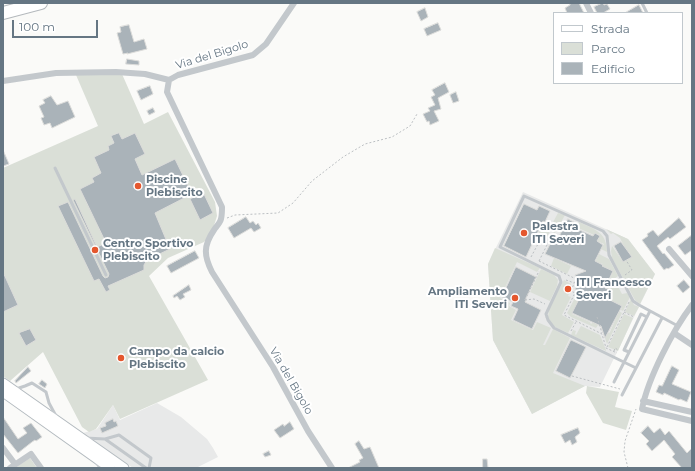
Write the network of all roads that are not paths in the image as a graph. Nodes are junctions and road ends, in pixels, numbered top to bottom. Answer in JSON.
{"nodes":[{"id":1,"x":42,"y":3,"type":"edge"},
{"id":2,"x":294,"y":3,"type":"edge"},
{"id":3,"x":586,"y":3,"type":"edge"},
{"id":4,"x":642,"y":3,"type":"edge"},
{"id":5,"x":590,"y":12,"type":"edge"},
{"id":6,"x":646,"y":12,"type":"edge"},
{"id":7,"x":3,"y":13,"type":"edge"},
{"id":8,"x":169,"y":80,"type":"junction"},
{"id":9,"x":3,"y":81,"type":"edge"},
{"id":10,"x":55,"y":168,"type":"dead end"},
{"id":11,"x":670,"y":249,"type":"dead end"},
{"id":12,"x":106,"y":275,"type":"dead end"},
{"id":13,"x":692,"y":276,"type":"edge"},
{"id":14,"x":692,"y":305,"type":"edge"},
{"id":15,"x":650,"y":311,"type":"junction"},
{"id":16,"x":647,"y":317,"type":"junction"},
{"id":17,"x":662,"y":318,"type":"junction"},
{"id":18,"x":678,"y":326,"type":"junction"},
{"id":19,"x":674,"y":333,"type":"junction"},
{"id":20,"x":692,"y":345,"type":"edge"},
{"id":21,"x":629,"y":352,"type":"junction"},
{"id":22,"x":624,"y":362,"type":"junction"},
{"id":23,"x":636,"y":368,"type":"junction"},
{"id":24,"x":614,"y":382,"type":"dead end"},
{"id":25,"x":3,"y":383,"type":"edge"},
{"id":26,"x":7,"y":391,"type":"edge"},
{"id":27,"x":622,"y":395,"type":"dead end"},
{"id":28,"x":644,"y":401,"type":"junction"},
{"id":29,"x":692,"y":412,"type":"edge"},
{"id":30,"x":692,"y":421,"type":"edge"},
{"id":31,"x":60,"y":423,"type":"junction"},
{"id":32,"x":80,"y":437,"type":"junction"},
{"id":33,"x":105,"y":439,"type":"junction"},
{"id":34,"x":3,"y":448,"type":"edge"},
{"id":35,"x":89,"y":453,"type":"junction"},
{"id":36,"x":13,"y":466,"type":"edge"},
{"id":37,"x":41,"y":468,"type":"edge"},
{"id":38,"x":100,"y":468,"type":"edge"},
{"id":39,"x":110,"y":468,"type":"edge"},
{"id":40,"x":124,"y":468,"type":"edge"},
{"id":41,"x":146,"y":468,"type":"edge"},
{"id":42,"x":149,"y":468,"type":"edge"},
{"id":43,"x":332,"y":468,"type":"edge"}],
"edges":[{"from":1,"to":7,"type":"highway"},
{"from":2,"to":8,"type":"street","name":"Via del Bigolo"},
{"from":3,"to":5,"type":"street"},
{"from":4,"to":6,"type":"lane"},
{"from":8,"to":9,"type":"street"},
{"from":8,"to":43,"type":"street","name":"Via del Bigolo"},
{"from":10,"to":12,"type":"lane"},
{"from":11,"to":13,"type":"street"},
{"from":14,"to":18,"type":"street"},
{"from":15,"to":16,"type":"lane"},
{"from":15,"to":17,"type":"lane"},
{"from":15,"to":22,"type":"lane"},
{"from":16,"to":21,"type":"lane"},
{"from":16,"to":21,"type":"lane"},
{"from":17,"to":18,"type":"lane"},
{"from":17,"to":23,"type":"lane"},
{"from":18,"to":19,"type":"street"},
{"from":19,"to":20,"type":"street"},
{"from":19,"to":28,"type":"street"},
{"from":21,"to":22,"type":"lane"},
{"from":22,"to":23,"type":"lane"},
{"from":22,"to":24,"type":"lane"},
{"from":23,"to":27,"type":"lane"},
{"from":25,"to":26,"type":"main road"},
{"from":26,"to":31,"type":"main road"},
{"from":26,"to":31,"type":"lane"},
{"from":26,"to":35,"type":"main road"},
{"from":28,"to":29,"type":"street"},
{"from":28,"to":30,"type":"street"},
{"from":31,"to":32,"type":"main road"},
{"from":32,"to":33,"type":"lane"},
{"from":32,"to":40,"type":"main road"},
{"from":33,"to":41,"type":"lane"},
{"from":33,"to":42,"type":"lane"},
{"from":34,"to":36,"type":"street"},
{"from":35,"to":38,"type":"lane"},
{"from":35,"to":39,"type":"main road"},
{"from":36,"to":37,"type":"street"}]}
